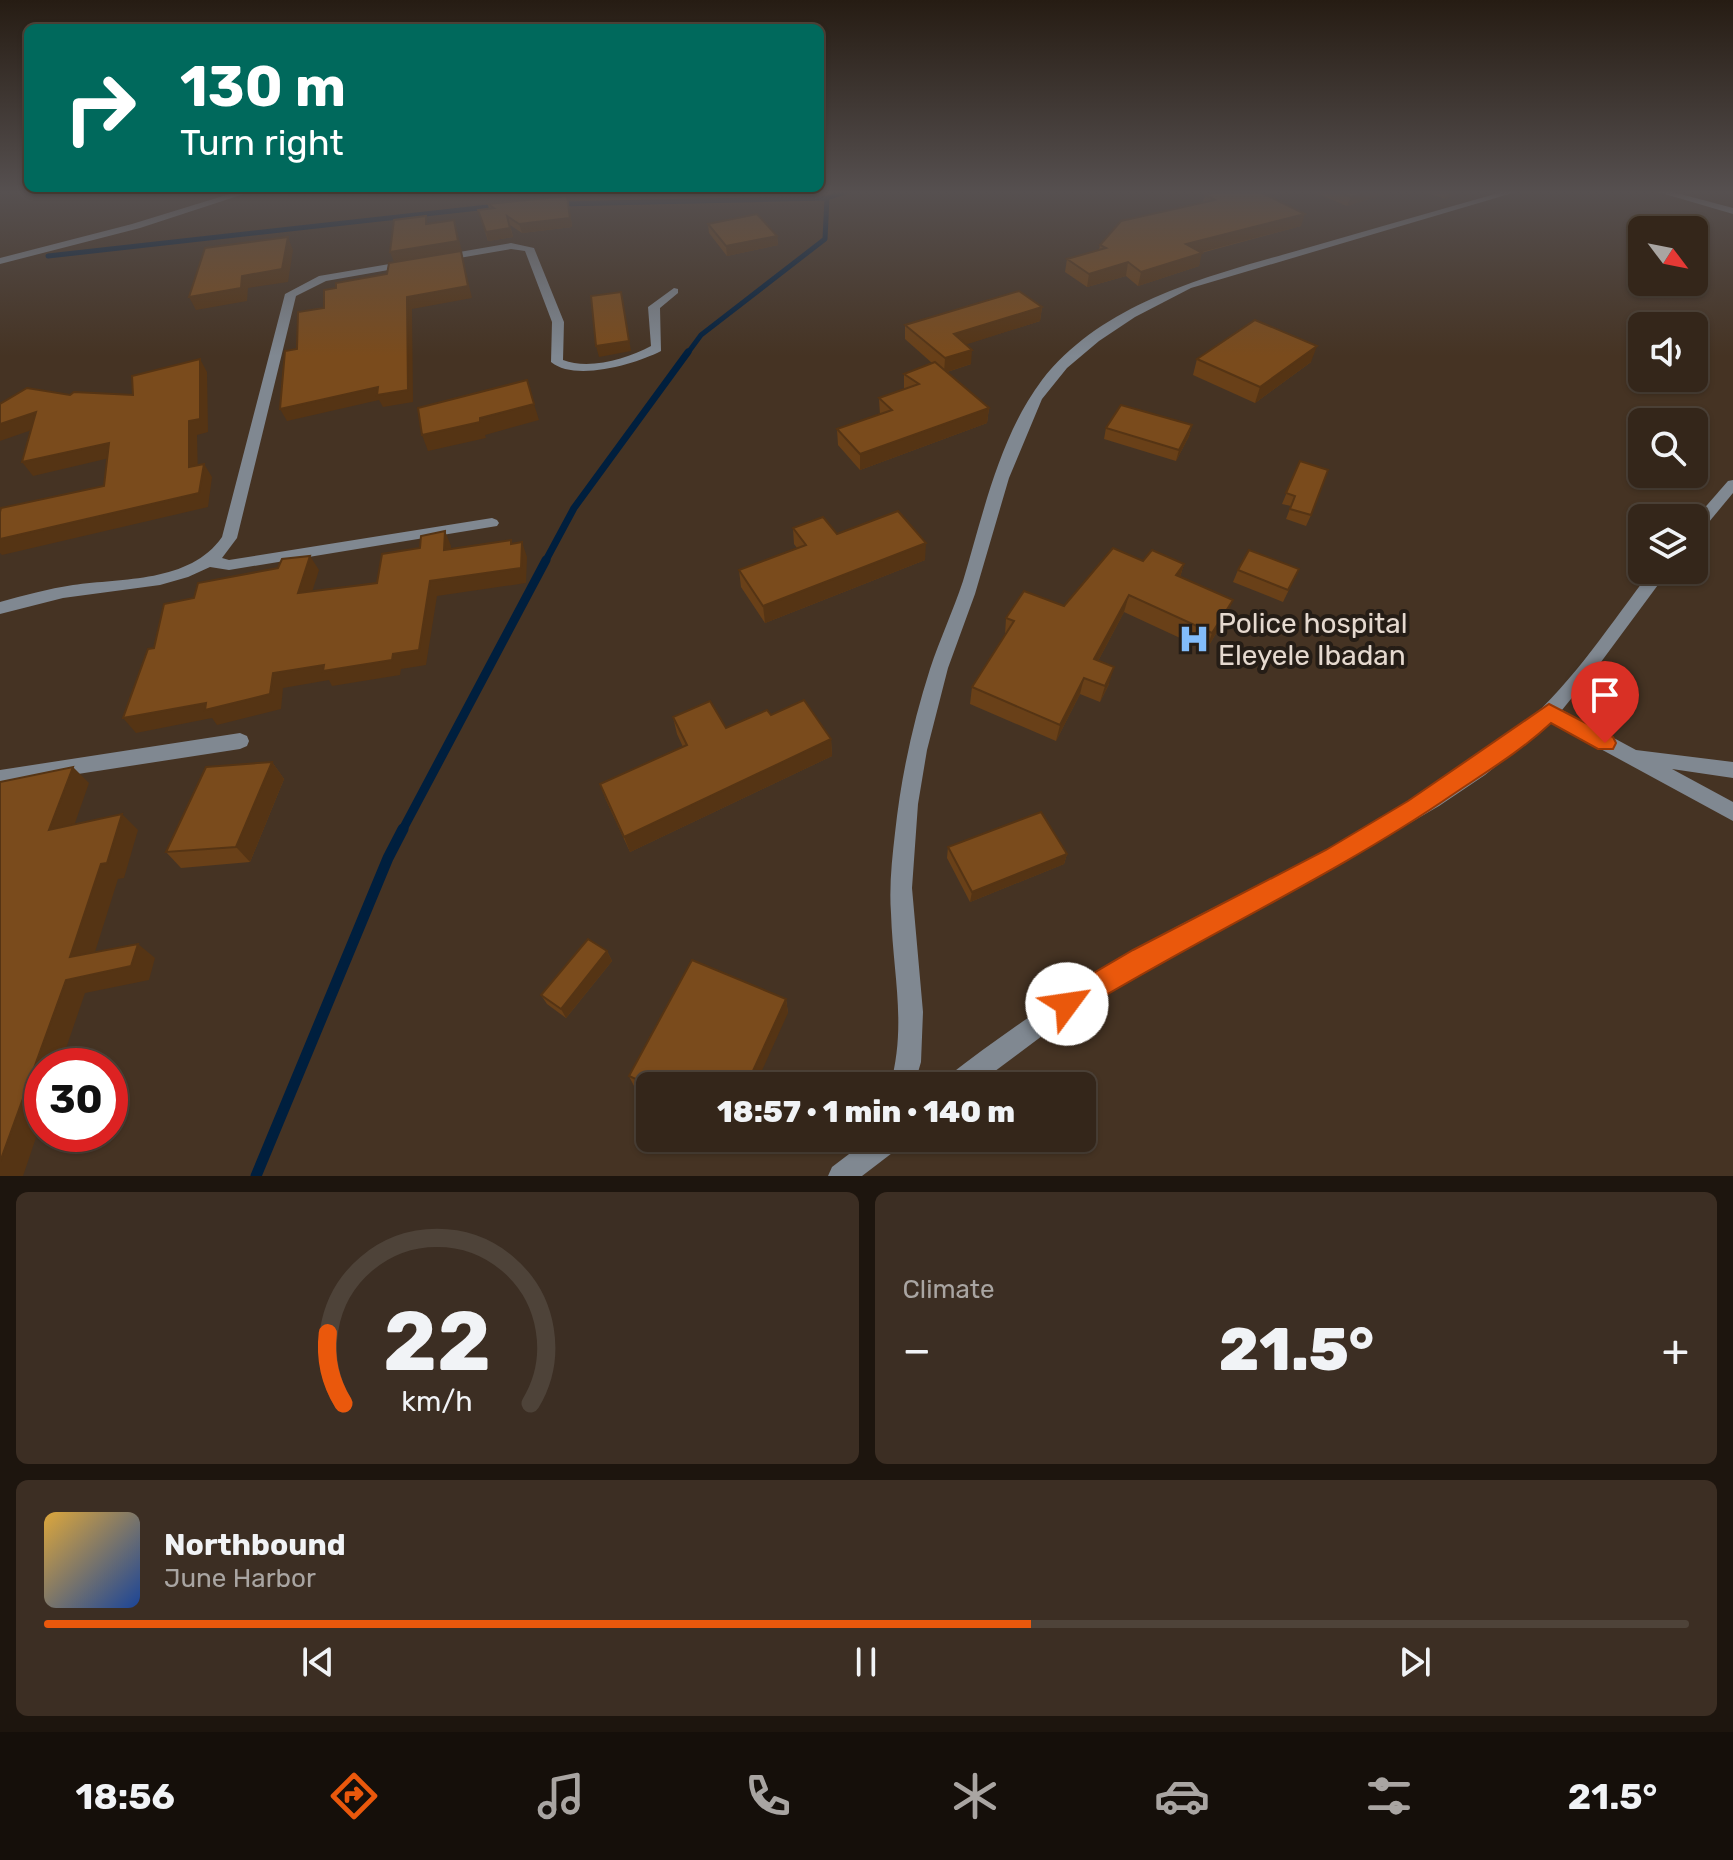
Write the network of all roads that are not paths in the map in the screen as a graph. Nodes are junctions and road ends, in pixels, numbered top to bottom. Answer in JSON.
{"nodes":[{"id":1,"x":55,"y":247,"type":"edge"},
{"id":2,"x":506,"y":247,"type":"edge"},
{"id":3,"x":519,"y":247,"type":"edge"},
{"id":4,"x":1322,"y":247,"type":"edge"},
{"id":5,"x":433,"y":259,"type":"edge"},
{"id":6,"x":0,"y":261,"type":"edge"},
{"id":7,"x":417,"y":262,"type":"edge"},
{"id":8,"x":674,"y":291,"type":"dead end"},
{"id":9,"x":1731,"y":490,"type":"edge"},
{"id":10,"x":1708,"y":515,"type":"edge"},
{"id":11,"x":492,"y":523,"type":"dead end"},
{"id":12,"x":208,"y":561,"type":"junction"},
{"id":13,"x":1650,"y":584,"type":"edge"},
{"id":14,"x":0,"y":608,"type":"edge"},
{"id":15,"x":1549,"y":712,"type":"junction"},
{"id":16,"x":240,"y":741,"type":"dead end"},
{"id":17,"x":1628,"y":755,"type":"junction"},
{"id":18,"x":1733,"y":770,"type":"edge"},
{"id":19,"x":0,"y":778,"type":"edge"},
{"id":20,"x":1733,"y":812,"type":"edge"},
{"id":21,"x":905,"y":1072,"type":"edge"},
{"id":22,"x":975,"y":1072,"type":"edge"},
{"id":23,"x":870,"y":1152,"type":"edge"},
{"id":24,"x":841,"y":1176,"type":"edge"}],
"edges":[{"from":1,"to":6,"type":"street"},
{"from":2,"to":5,"type":"street"},
{"from":3,"to":8,"type":"street"},
{"from":4,"to":21,"type":"street"},
{"from":7,"to":12,"type":"street"},
{"from":9,"to":10,"type":"street"},
{"from":11,"to":12,"type":"street"},
{"from":12,"to":14,"type":"street"},
{"from":13,"to":15,"type":"street"},
{"from":15,"to":17,"type":"street"},
{"from":15,"to":22,"type":"street"},
{"from":16,"to":19,"type":"street"},
{"from":17,"to":18,"type":"street"},
{"from":17,"to":20,"type":"street"},
{"from":23,"to":24,"type":"street"}]}
